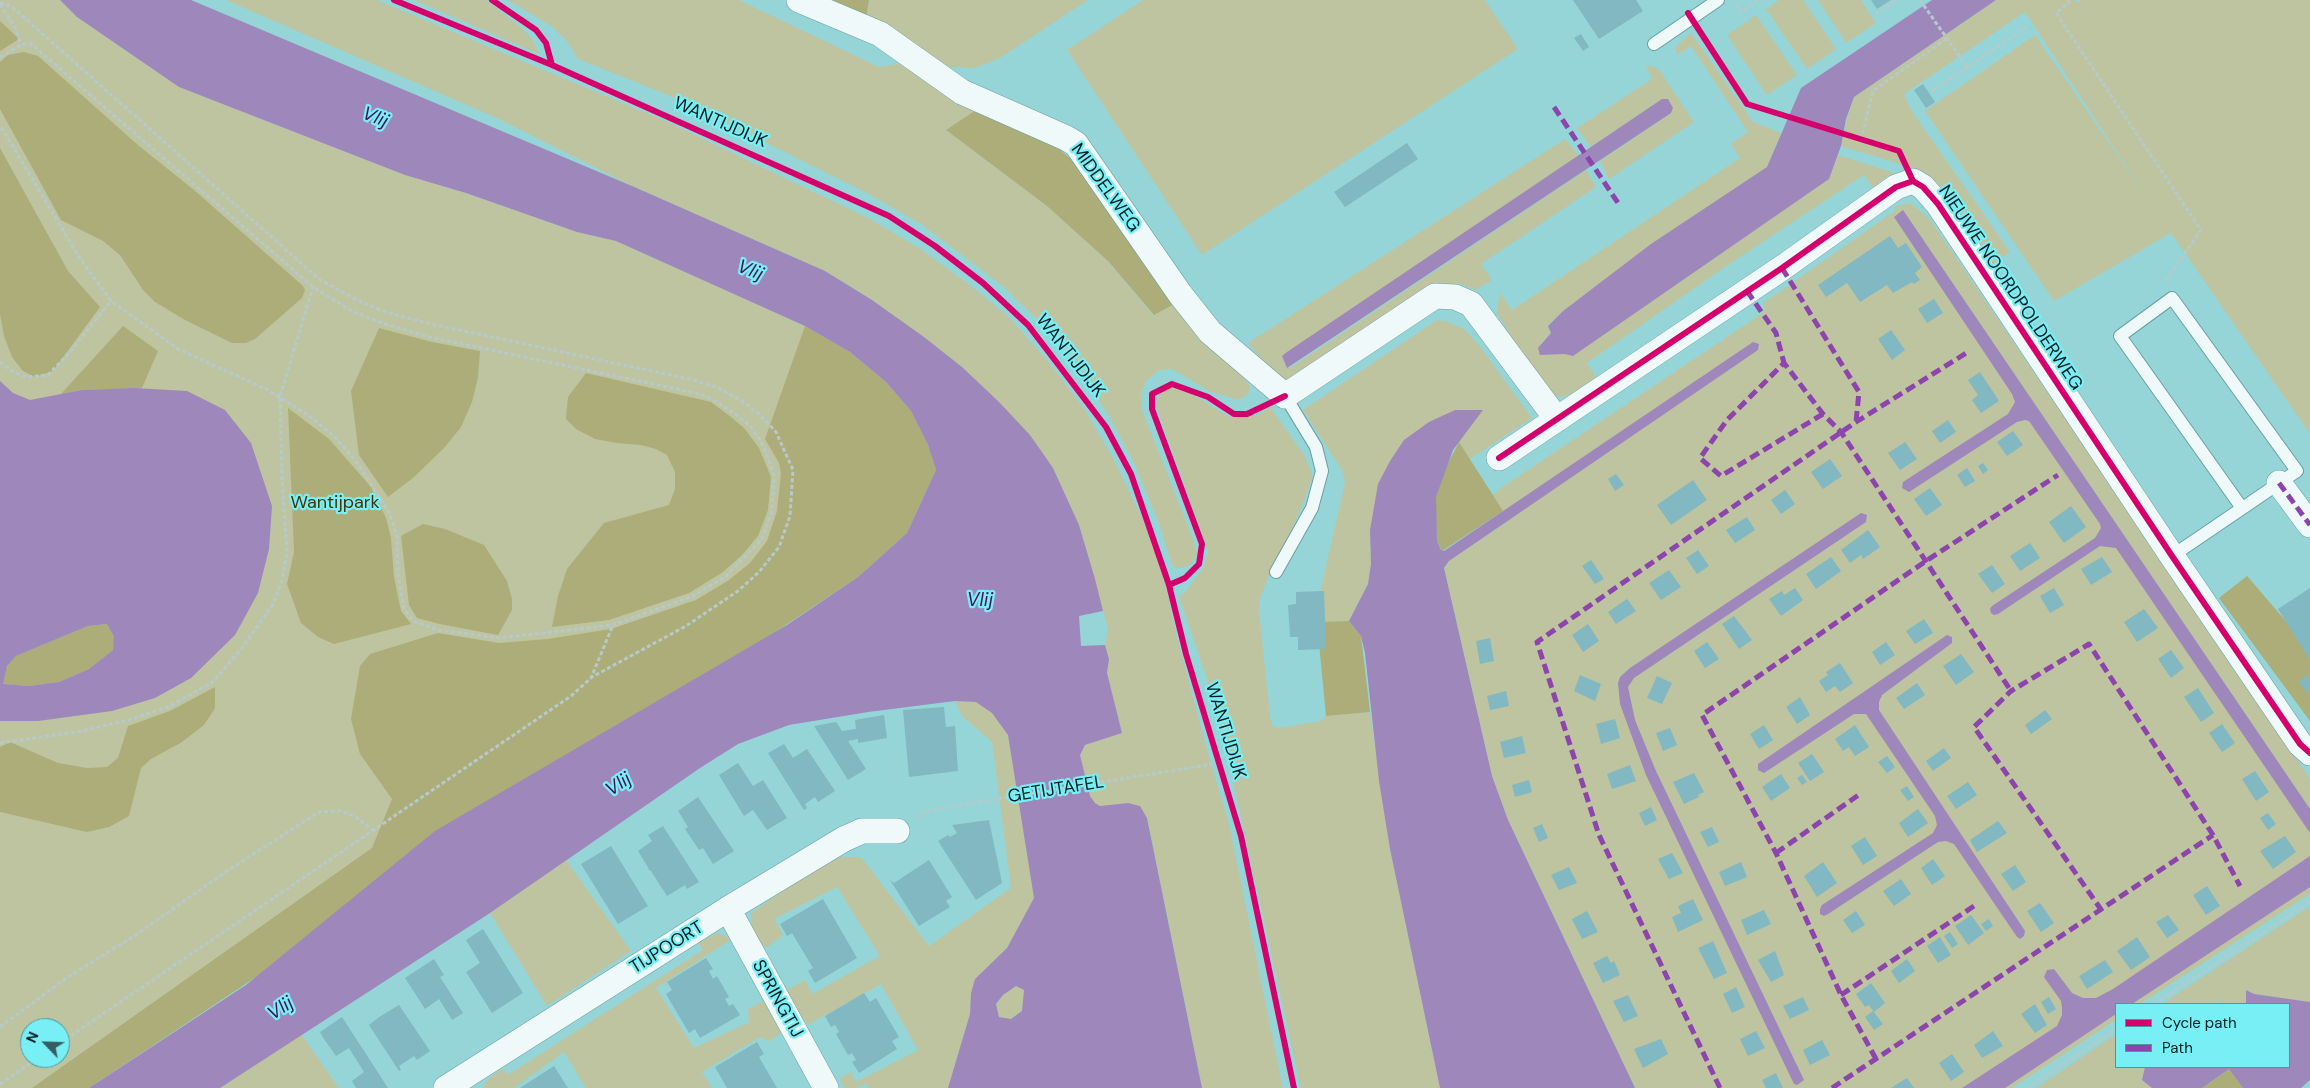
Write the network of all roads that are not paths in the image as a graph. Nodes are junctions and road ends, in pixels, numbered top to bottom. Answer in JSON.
{"nodes":[{"id":1,"x":799,"y":0,"type":"edge"},
{"id":2,"x":1718,"y":0,"type":"edge"},
{"id":3,"x":1654,"y":44,"type":"dead end"},
{"id":4,"x":1285,"y":396,"type":"junction"},
{"id":5,"x":1556,"y":418,"type":"junction"},
{"id":6,"x":1499,"y":458,"type":"dead end"},
{"id":7,"x":2280,"y":483,"type":"junction"},
{"id":8,"x":2242,"y":508,"type":"junction"},
{"id":9,"x":2310,"y":525,"type":"edge"},
{"id":10,"x":2172,"y":556,"type":"junction"},
{"id":11,"x":1276,"y":572,"type":"dead end"},
{"id":12,"x":2310,"y":753,"type":"edge"},
{"id":13,"x":897,"y":831,"type":"road end"},
{"id":14,"x":728,"y":909,"type":"junction"},
{"id":15,"x":458,"y":1085,"type":"edge"},
{"id":16,"x":826,"y":1088,"type":"edge"}],
"edges":[{"from":1,"to":4,"type":"street","name":"MIDDELWEG"},
{"from":2,"to":3,"type":"lane"},
{"from":4,"to":5,"type":"street"},
{"from":4,"to":11,"type":"lane"},
{"from":5,"to":6,"type":"street","name":"NIEUWE NOORDPOLDERWEG"},
{"from":5,"to":10,"type":"street","name":"NIEUWE NOORDPOLDERWEG"},
{"from":7,"to":8,"type":"lane"},
{"from":7,"to":8,"type":"lane"},
{"from":7,"to":9,"type":"street"},
{"from":8,"to":10,"type":"lane"},
{"from":10,"to":12,"type":"street","name":"NIEUWE NOORDPOLDERWEG"},
{"from":13,"to":14,"type":"street","name":"TIJPOORT"},
{"from":14,"to":15,"type":"street","name":"TIJPOORT"},
{"from":14,"to":16,"type":"street","name":"SPRINGTIJ"}]}
